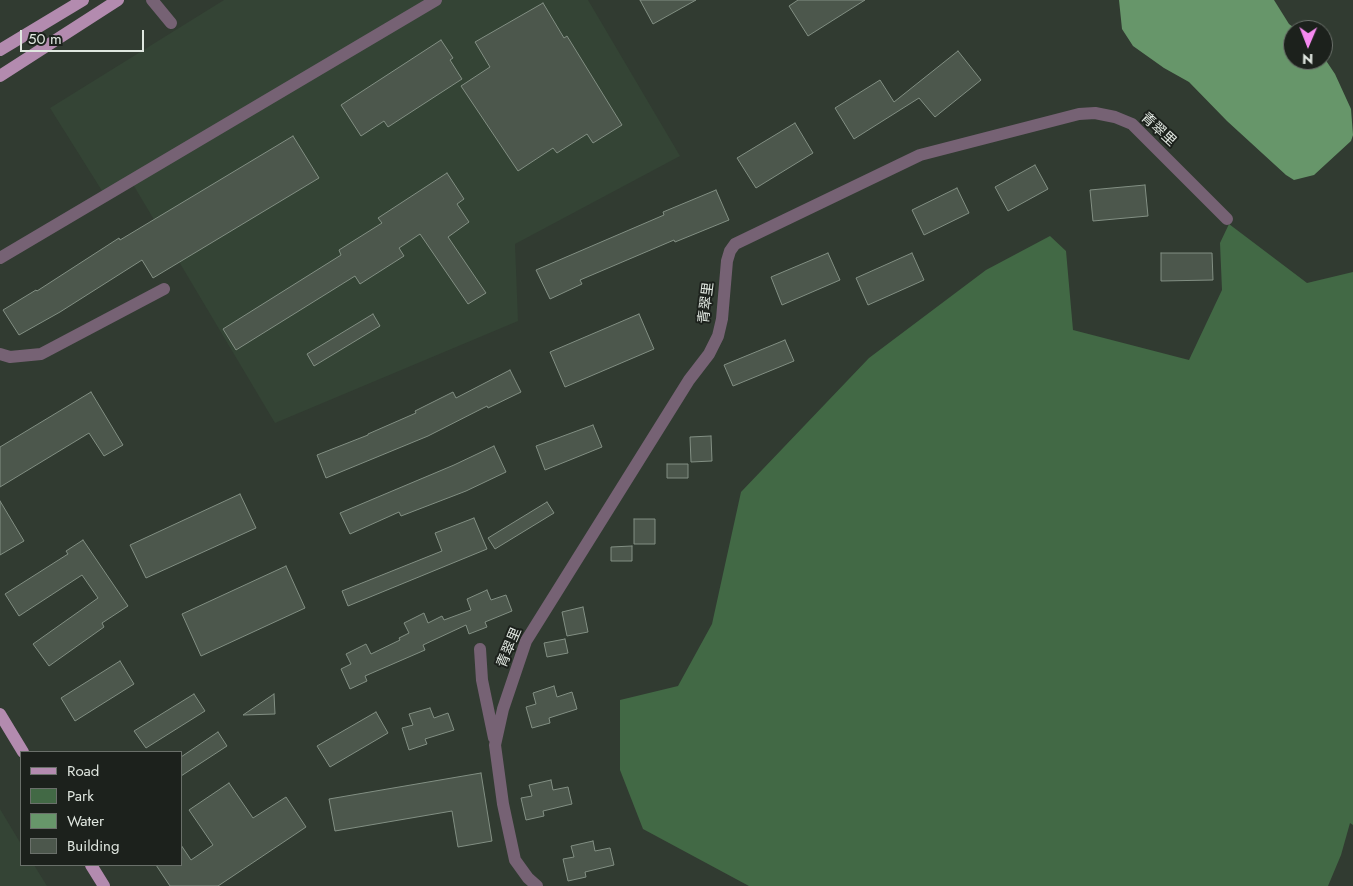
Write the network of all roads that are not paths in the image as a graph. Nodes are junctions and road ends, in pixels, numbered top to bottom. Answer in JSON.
{"nodes":[{"id":1,"x":83,"y":0,"type":"edge"},
{"id":2,"x":118,"y":0,"type":"edge"},
{"id":3,"x":152,"y":0,"type":"edge"},
{"id":4,"x":436,"y":0,"type":"edge"},
{"id":5,"x":171,"y":23,"type":"dead end"},
{"id":6,"x":0,"y":50,"type":"edge"},
{"id":7,"x":0,"y":76,"type":"edge"},
{"id":8,"x":1227,"y":219,"type":"dead end"},
{"id":9,"x":0,"y":258,"type":"edge"},
{"id":10,"x":164,"y":289,"type":"dead end"},
{"id":11,"x":0,"y":354,"type":"edge"},
{"id":12,"x":480,"y":649,"type":"dead end"},
{"id":13,"x":0,"y":714,"type":"edge"},
{"id":14,"x":495,"y":745,"type":"junction"},
{"id":15,"x":22,"y":751,"type":"edge"},
{"id":16,"x":93,"y":866,"type":"edge"},
{"id":17,"x":104,"y":886,"type":"edge"},
{"id":18,"x":536,"y":886,"type":"edge"}],
"edges":[{"from":1,"to":6,"type":"main road"},
{"from":2,"to":7,"type":"main road"},
{"from":3,"to":5,"type":"street"},
{"from":4,"to":9,"type":"street"},
{"from":8,"to":14,"type":"street","name":"青翠里"},
{"from":10,"to":11,"type":"street"},
{"from":12,"to":14,"type":"street"},
{"from":13,"to":15,"type":"main road"},
{"from":14,"to":18,"type":"street","name":"青翠里"},
{"from":16,"to":17,"type":"main road"}]}
